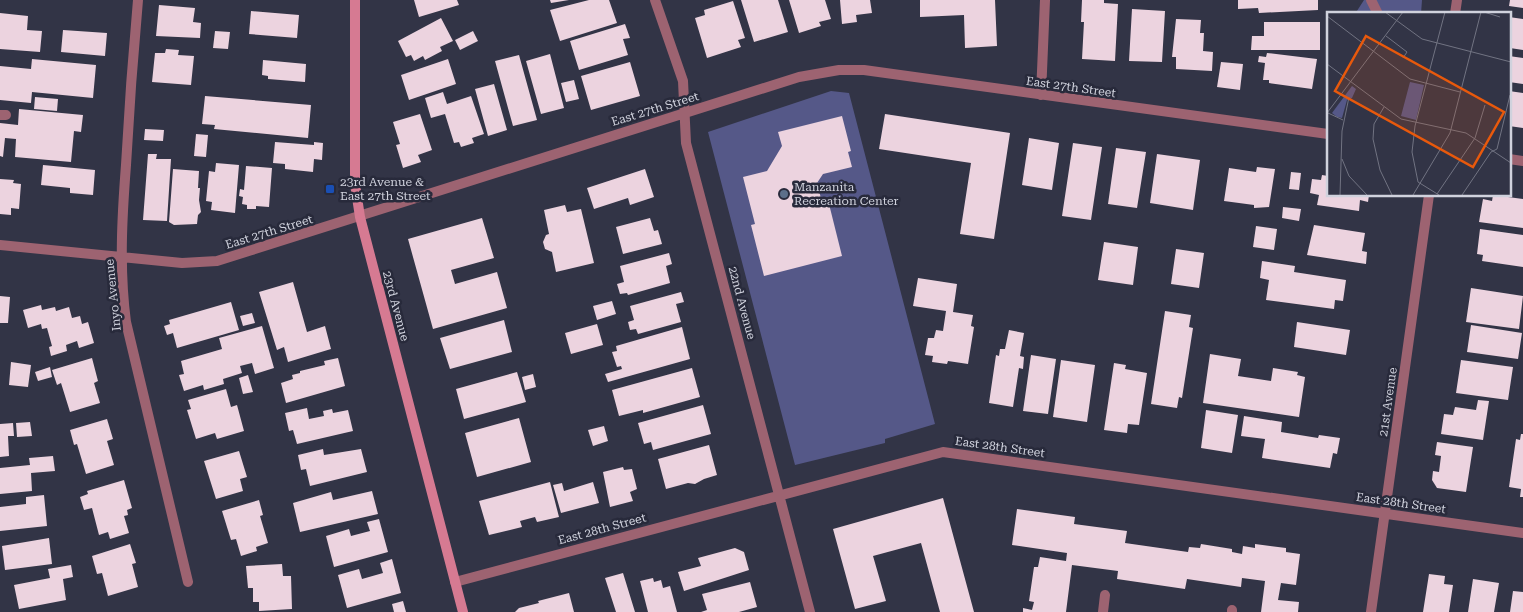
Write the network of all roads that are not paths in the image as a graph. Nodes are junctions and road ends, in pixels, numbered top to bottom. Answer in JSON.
{"nodes":[{"id":1,"x":138,"y":0,"type":"edge"},
{"id":2,"x":355,"y":0,"type":"edge"},
{"id":3,"x":655,"y":0,"type":"edge"},
{"id":4,"x":1045,"y":0,"type":"edge"},
{"id":5,"x":1371,"y":0,"type":"edge"},
{"id":6,"x":1377,"y":12,"type":"edge"},
{"id":7,"x":1040,"y":95,"type":"junction"},
{"id":8,"x":684,"y":113,"type":"junction"},
{"id":9,"x":1327,"y":134,"type":"edge"},
{"id":10,"x":1510,"y":159,"type":"edge"},
{"id":11,"x":1523,"y":161,"type":"edge"},
{"id":12,"x":1429,"y":196,"type":"edge"},
{"id":13,"x":360,"y":217,"type":"junction"},
{"id":14,"x":0,"y":245,"type":"edge"},
{"id":15,"x":121,"y":257,"type":"junction"},
{"id":16,"x":778,"y":494,"type":"junction"},
{"id":17,"x":1386,"y":513,"type":"junction"},
{"id":18,"x":1523,"y":533,"type":"edge"},
{"id":19,"x":188,"y":582,"type":"dead end"},
{"id":20,"x":456,"y":582,"type":"junction"},
{"id":21,"x":1106,"y":595,"type":"dead end"},
{"id":22,"x":463,"y":612,"type":"edge"},
{"id":23,"x":810,"y":612,"type":"edge"},
{"id":24,"x":1103,"y":612,"type":"edge"},
{"id":25,"x":1371,"y":612,"type":"edge"}],
"edges":[{"from":1,"to":15,"type":"street","name":"Inyo Avenue"},
{"from":2,"to":13,"type":"street","name":"23rd Avenue"},
{"from":3,"to":8,"type":"street","name":"22nd Avenue"},
{"from":4,"to":7,"type":"street"},
{"from":5,"to":6,"type":"street"},
{"from":7,"to":8,"type":"street","name":"East 27th Street"},
{"from":7,"to":9,"type":"street","name":"East 27th Street"},
{"from":8,"to":13,"type":"street","name":"East 27th Street"},
{"from":8,"to":16,"type":"street","name":"22nd Avenue"},
{"from":10,"to":11,"type":"street"},
{"from":12,"to":17,"type":"street","name":"21st Avenue"},
{"from":13,"to":15,"type":"street","name":"East 27th Street"},
{"from":13,"to":20,"type":"street","name":"23rd Avenue"},
{"from":14,"to":15,"type":"street","name":"East 27th Street"},
{"from":15,"to":19,"type":"street","name":"Inyo Avenue"},
{"from":16,"to":17,"type":"street","name":"East 28th Street"},
{"from":16,"to":20,"type":"street","name":"East 28th Street"},
{"from":16,"to":23,"type":"street","name":"22nd Avenue"},
{"from":17,"to":18,"type":"street","name":"East 28th Street"},
{"from":17,"to":25,"type":"street","name":"21st Avenue"},
{"from":20,"to":22,"type":"street","name":"23rd Avenue"},
{"from":21,"to":24,"type":"street"}]}
